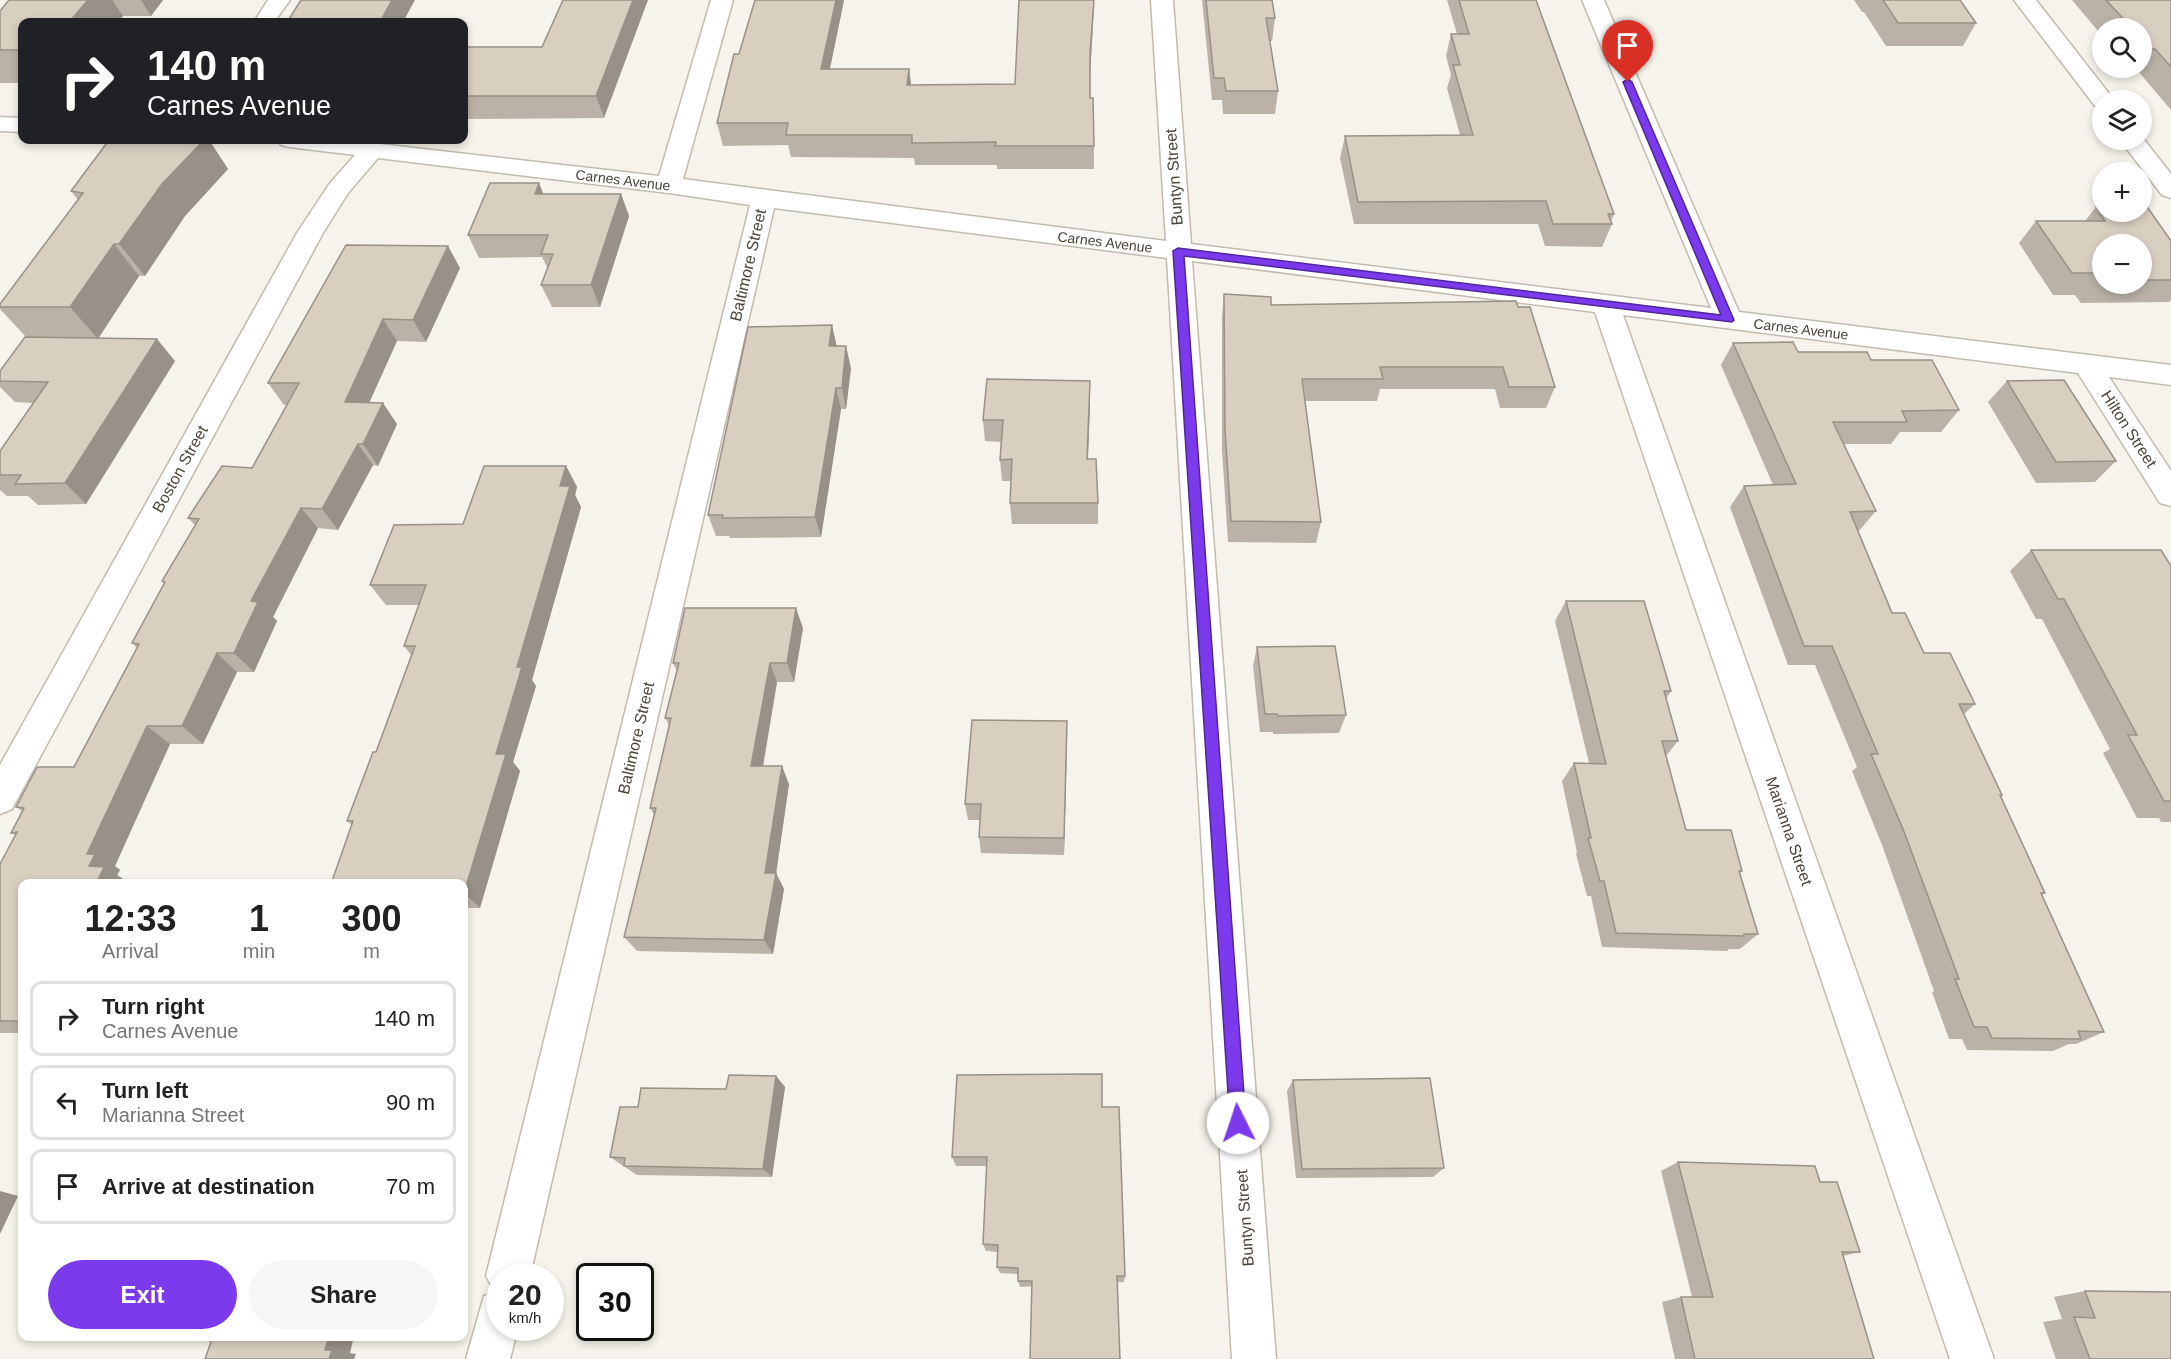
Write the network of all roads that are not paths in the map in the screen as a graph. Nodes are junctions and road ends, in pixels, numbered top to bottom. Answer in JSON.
{"nodes":[{"id":1,"x":279,"y":0,"type":"edge"},
{"id":2,"x":722,"y":0,"type":"edge"},
{"id":3,"x":1162,"y":0,"type":"edge"},
{"id":4,"x":1593,"y":0,"type":"edge"},
{"id":5,"x":2025,"y":0,"type":"edge"},
{"id":6,"x":267,"y":18,"type":"edge"},
{"id":7,"x":2095,"y":90,"type":"edge"},
{"id":8,"x":0,"y":124,"type":"edge"},
{"id":9,"x":18,"y":125,"type":"edge"},
{"id":10,"x":322,"y":144,"type":"edge"},
{"id":11,"x":372,"y":150,"type":"junction"},
{"id":12,"x":2141,"y":150,"type":"edge"},
{"id":13,"x":669,"y":185,"type":"junction"},
{"id":14,"x":2171,"y":190,"type":"edge"},
{"id":15,"x":764,"y":199,"type":"junction"},
{"id":16,"x":1178,"y":251,"type":"junction"},
{"id":17,"x":1605,"y":303,"type":"junction"},
{"id":18,"x":1728,"y":320,"type":"junction"},
{"id":19,"x":2086,"y":364,"type":"junction"},
{"id":20,"x":2171,"y":375,"type":"edge"},
{"id":21,"x":2171,"y":495,"type":"edge"},
{"id":22,"x":0,"y":798,"type":"edge"},
{"id":23,"x":511,"y":1263,"type":"edge"},
{"id":24,"x":493,"y":1341,"type":"edge"},
{"id":25,"x":488,"y":1359,"type":"edge"},
{"id":26,"x":1254,"y":1359,"type":"edge"},
{"id":27,"x":1972,"y":1359,"type":"edge"}],
"edges":[{"from":1,"to":6,"type":"street"},
{"from":2,"to":13,"type":"street"},
{"from":3,"to":16,"type":"street","name":"Buntyn Street"},
{"from":4,"to":18,"type":"street"},
{"from":5,"to":7,"type":"street"},
{"from":8,"to":9,"type":"street"},
{"from":10,"to":11,"type":"street","name":"Carnes Avenue"},
{"from":11,"to":13,"type":"street","name":"Carnes Avenue"},
{"from":11,"to":22,"type":"street","name":"Boston Street"},
{"from":12,"to":14,"type":"street"},
{"from":13,"to":15,"type":"street","name":"Carnes Avenue"},
{"from":15,"to":16,"type":"street","name":"Carnes Avenue"},
{"from":15,"to":23,"type":"street","name":"Baltimore Street"},
{"from":16,"to":17,"type":"street","name":"Carnes Avenue"},
{"from":16,"to":26,"type":"street","name":"Buntyn Street"},
{"from":17,"to":18,"type":"street","name":"Carnes Avenue"},
{"from":17,"to":27,"type":"street","name":"Marianna Street"},
{"from":18,"to":19,"type":"street","name":"Carnes Avenue"},
{"from":19,"to":20,"type":"street","name":"Carnes Avenue"},
{"from":19,"to":21,"type":"street","name":"Hilton Street"},
{"from":24,"to":25,"type":"street"}]}
